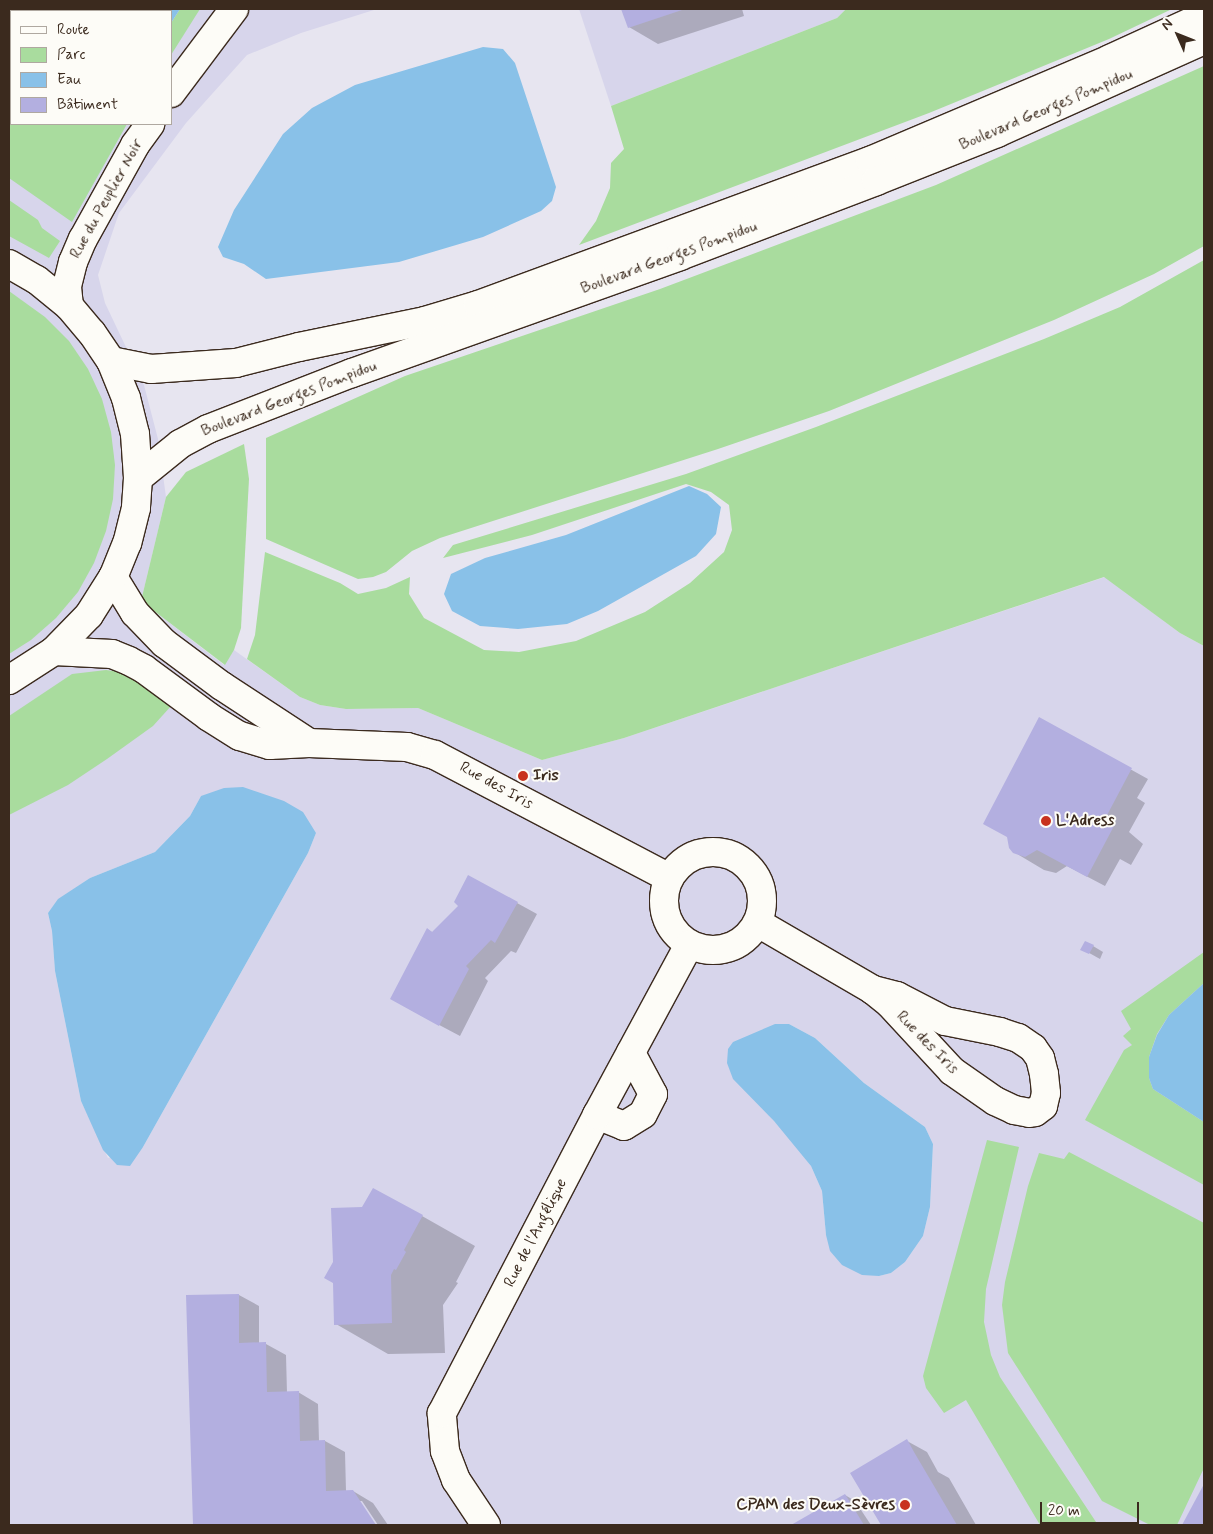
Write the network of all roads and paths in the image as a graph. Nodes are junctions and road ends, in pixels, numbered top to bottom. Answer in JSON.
{"nodes":[{"id":1,"x":234,"y":9,"type":"edge"},
{"id":2,"x":1204,"y":16,"type":"edge"},
{"id":3,"x":1204,"y":40,"type":"edge"},
{"id":4,"x":172,"y":92,"type":"edge"},
{"id":5,"x":149,"y":125,"type":"edge"},
{"id":6,"x":9,"y":264,"type":"edge"},
{"id":7,"x":69,"y":306,"type":"junction"},
{"id":8,"x":110,"y":361,"type":"junction"},
{"id":9,"x":138,"y":478,"type":"junction"},
{"id":10,"x":113,"y":577,"type":"junction"},
{"id":11,"x":54,"y":651,"type":"junction"},
{"id":12,"x":9,"y":680,"type":"edge"},
{"id":13,"x":309,"y":743,"type":"junction"},
{"id":14,"x":669,"y":878,"type":"junction"},
{"id":15,"x":758,"y":923,"type":"junction"},
{"id":16,"x":689,"y":945,"type":"junction"},
{"id":17,"x":873,"y":990,"type":"junction"},
{"id":18,"x":631,"y":1053,"type":"junction"},
{"id":19,"x":596,"y":1115,"type":"junction"},
{"id":20,"x":486,"y":1525,"type":"edge"}],
"edges":[{"from":1,"to":4,"type":"main road"},
{"from":2,"to":8,"type":"main road","name":"Boulevard Georges Pompidou"},
{"from":3,"to":9,"type":"main road","name":"Boulevard Georges Pompidou"},
{"from":5,"to":7,"type":"main road","name":"Rue du Peuplier Noir"},
{"from":6,"to":7,"type":"main road"},
{"from":7,"to":8,"type":"main road"},
{"from":8,"to":9,"type":"main road"},
{"from":9,"to":10,"type":"main road"},
{"from":10,"to":11,"type":"main road"},
{"from":10,"to":13,"type":"main road"},
{"from":11,"to":12,"type":"main road"},
{"from":11,"to":13,"type":"main road","name":"Rue des Iris"},
{"from":13,"to":14,"type":"main road","name":"Rue des Iris"},
{"from":14,"to":15,"type":"main road"},
{"from":14,"to":16,"type":"main road"},
{"from":15,"to":16,"type":"main road"},
{"from":15,"to":17,"type":"main road","name":"Rue des Iris"},
{"from":16,"to":18,"type":"main road","name":"Rue de l'Angélique"},
{"from":17,"to":17,"type":"main road","name":"Rue des Iris"},
{"from":18,"to":19,"type":"main road","name":"Rue de l'Angélique"},
{"from":18,"to":19,"type":"main road"},
{"from":19,"to":20,"type":"main road","name":"Rue de l'Angélique"}]}
